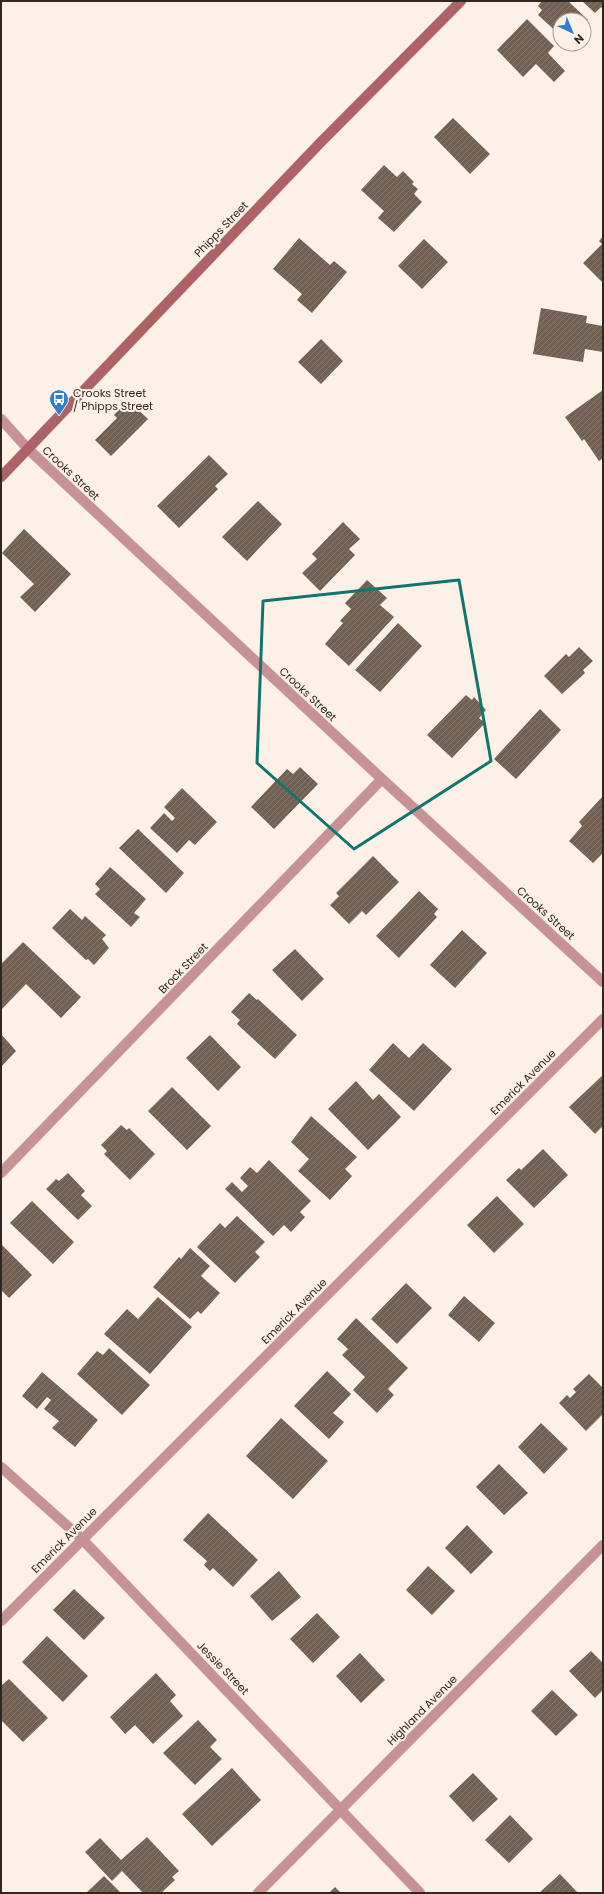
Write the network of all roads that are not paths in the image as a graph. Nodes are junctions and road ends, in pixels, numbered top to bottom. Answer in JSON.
{"nodes":[{"id":1,"x":461,"y":1,"type":"edge"},
{"id":2,"x":1,"y":419,"type":"edge"},
{"id":3,"x":28,"y":449,"type":"junction"},
{"id":4,"x":1,"y":477,"type":"edge"},
{"id":5,"x":382,"y":779,"type":"junction"},
{"id":6,"x":603,"y":982,"type":"edge"},
{"id":7,"x":603,"y":1019,"type":"edge"},
{"id":8,"x":1,"y":1173,"type":"edge"},
{"id":9,"x":1,"y":1467,"type":"edge"},
{"id":10,"x":82,"y":1540,"type":"junction"},
{"id":11,"x":603,"y":1545,"type":"edge"},
{"id":12,"x":1,"y":1621,"type":"edge"},
{"id":13,"x":341,"y":1809,"type":"junction"},
{"id":14,"x":258,"y":1893,"type":"edge"},
{"id":15,"x":420,"y":1893,"type":"edge"}],
"edges":[{"from":1,"to":3,"type":"main road","name":"Phipps Street"},
{"from":2,"to":3,"type":"street","name":"Crooks Street"},
{"from":3,"to":4,"type":"main road","name":"Phipps Street"},
{"from":3,"to":5,"type":"street","name":"Crooks Street"},
{"from":5,"to":6,"type":"street","name":"Crooks Street"},
{"from":5,"to":8,"type":"street","name":"Brock Street"},
{"from":7,"to":10,"type":"street","name":"Emerick Avenue"},
{"from":9,"to":10,"type":"street","name":"Jessie Street"},
{"from":10,"to":12,"type":"street","name":"Emerick Avenue"},
{"from":10,"to":13,"type":"street","name":"Jessie Street"},
{"from":11,"to":13,"type":"street","name":"Highland Avenue"},
{"from":13,"to":14,"type":"street","name":"Highland Avenue"},
{"from":13,"to":15,"type":"street","name":"Jessie Street"}]}
